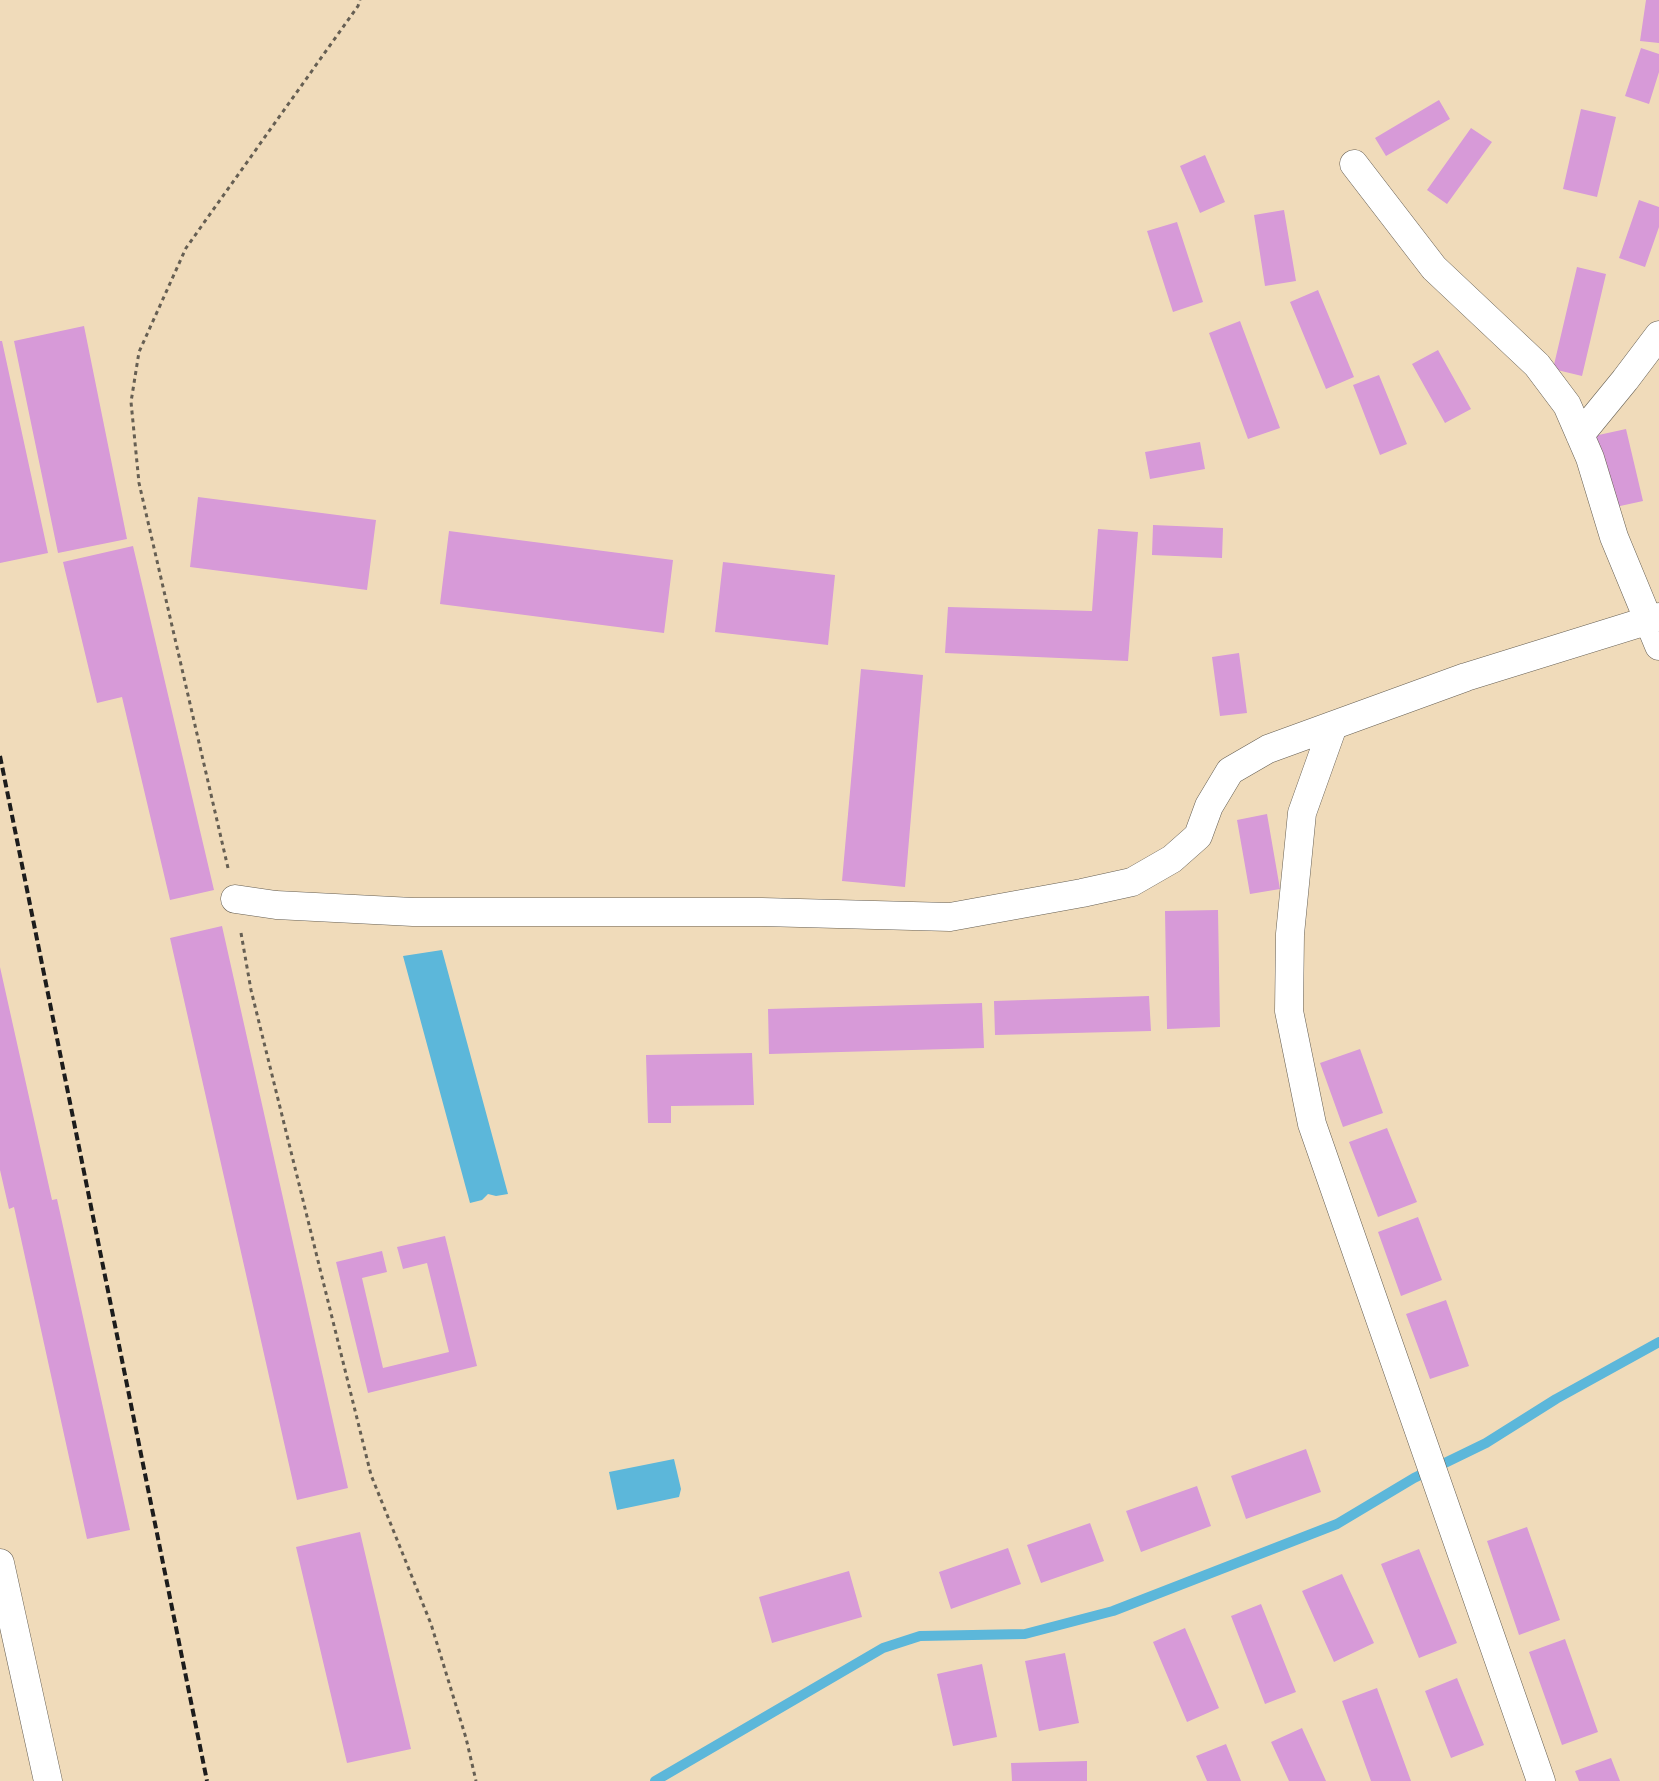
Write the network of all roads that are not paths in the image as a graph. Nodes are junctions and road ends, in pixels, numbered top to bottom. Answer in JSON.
{"nodes":[{"id":1,"x":1354,"y":164,"type":"dead end"},
{"id":2,"x":1659,"y":335,"type":"edge"},
{"id":3,"x":1580,"y":435,"type":"junction"},
{"id":4,"x":1654,"y":618,"type":"edge"},
{"id":5,"x":1659,"y":646,"type":"edge"},
{"id":6,"x":1333,"y":726,"type":"junction"},
{"id":7,"x":235,"y":899,"type":"dead end"},
{"id":8,"x":0,"y":1563,"type":"edge"},
{"id":9,"x":48,"y":1781,"type":"edge"},
{"id":10,"x":1541,"y":1781,"type":"edge"}],
"edges":[{"from":1,"to":3,"type":"street"},
{"from":2,"to":3,"type":"street"},
{"from":3,"to":4,"type":"street"},
{"from":4,"to":5,"type":"street"},
{"from":4,"to":6,"type":"street"},
{"from":6,"to":7,"type":"street"},
{"from":6,"to":10,"type":"street"},
{"from":8,"to":9,"type":"street"}]}
